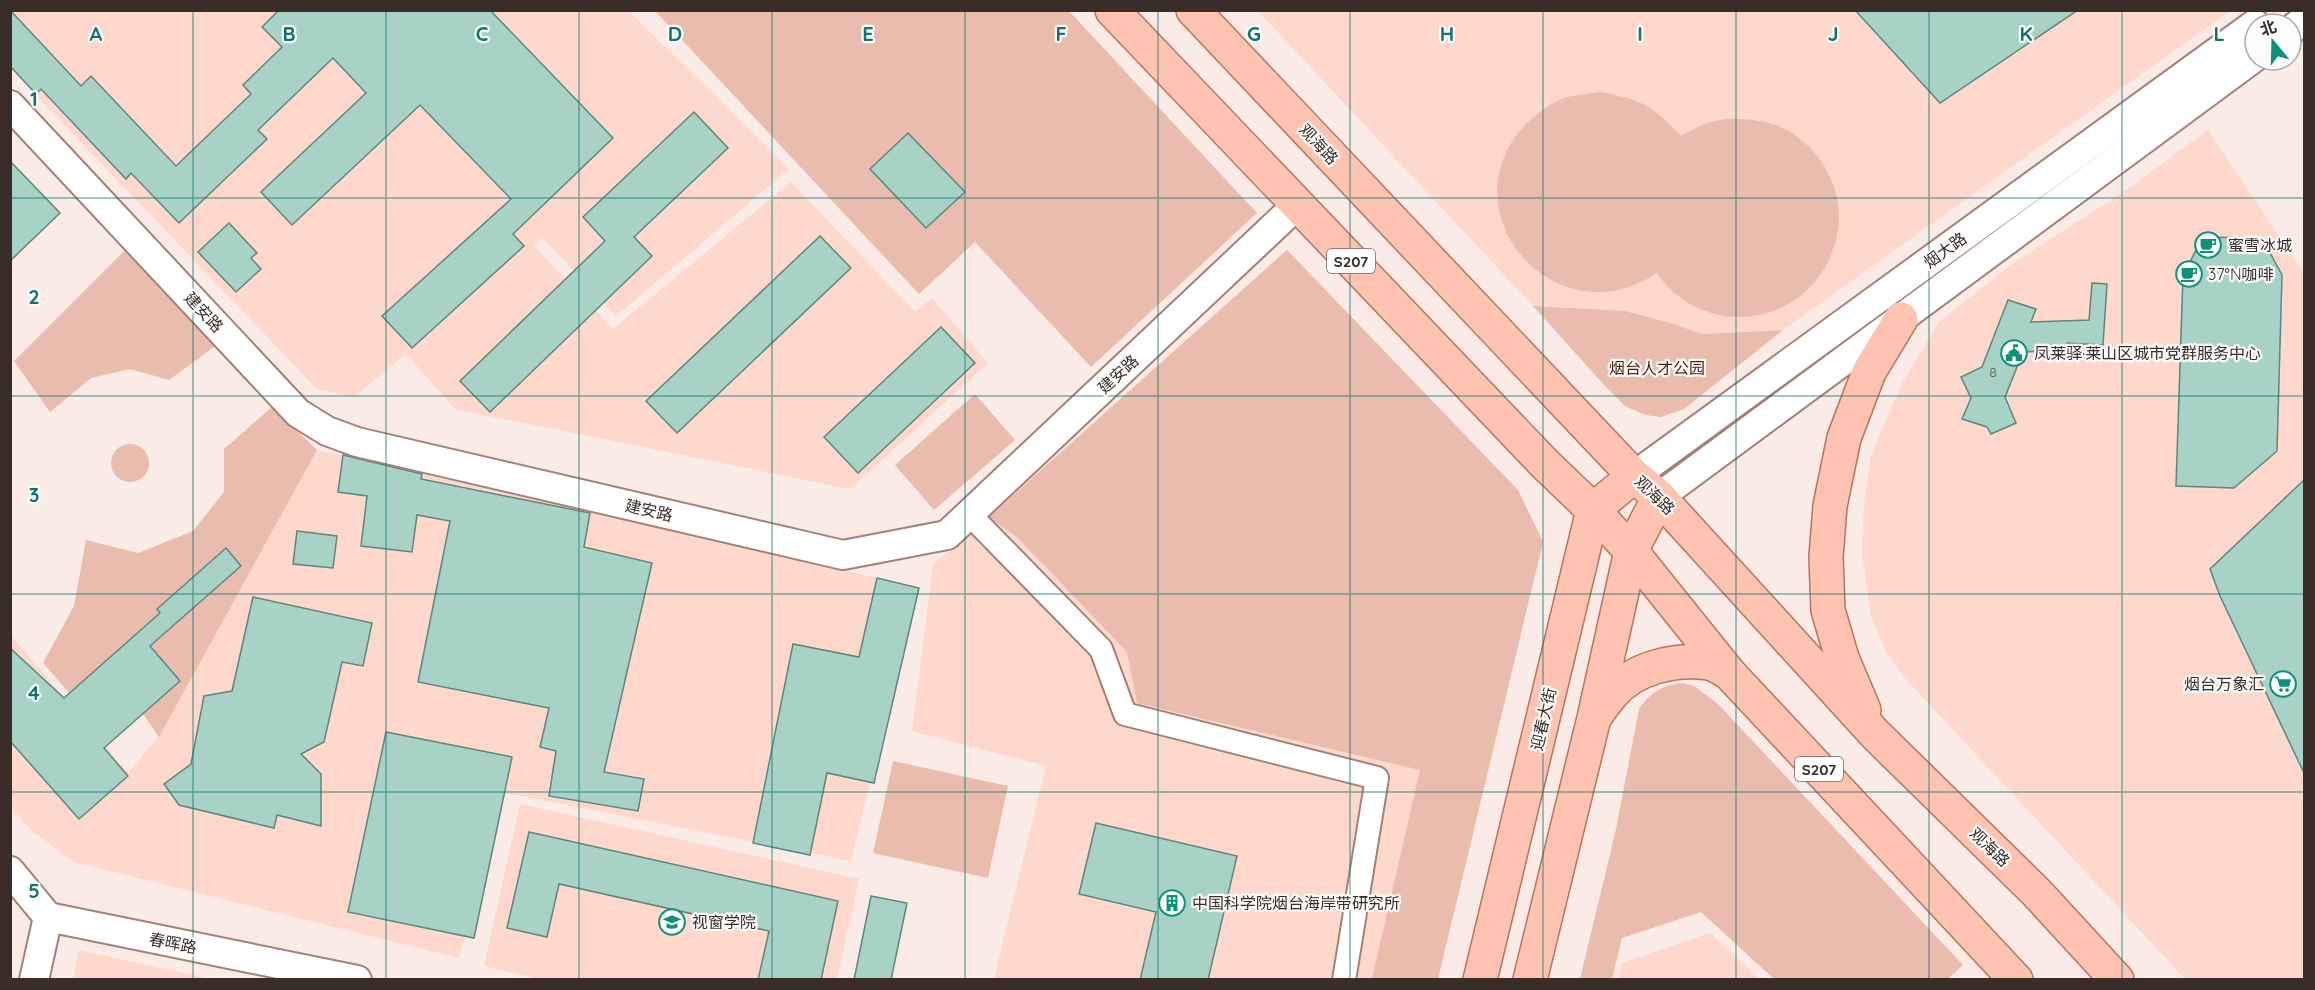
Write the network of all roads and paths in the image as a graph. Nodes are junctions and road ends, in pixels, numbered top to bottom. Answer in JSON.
{"nodes":[{"id":1,"x":1112,"y":10,"type":"edge"},
{"id":2,"x":1193,"y":10,"type":"edge"},
{"id":3,"x":2243,"y":33,"type":"edge"},
{"id":4,"x":2243,"y":66,"type":"edge"},
{"id":5,"x":10,"y":105,"type":"edge"},
{"id":6,"x":1297,"y":205,"type":"junction"},
{"id":7,"x":1901,"y":319,"type":"junction"},
{"id":8,"x":1634,"y":476,"type":"junction"},
{"id":9,"x":1659,"y":497,"type":"junction"},
{"id":10,"x":1593,"y":510,"type":"junction"},
{"id":11,"x":970,"y":515,"type":"junction"},
{"id":12,"x":1631,"y":551,"type":"junction"},
{"id":13,"x":1729,"y":673,"type":"junction"},
{"id":14,"x":1594,"y":718,"type":"junction"},
{"id":15,"x":1875,"y":734,"type":"junction"},
{"id":16,"x":10,"y":871,"type":"edge"},
{"id":17,"x":48,"y":917,"type":"junction"},
{"id":18,"x":34,"y":980,"type":"edge"},
{"id":19,"x":357,"y":980,"type":"edge"},
{"id":20,"x":1344,"y":980,"type":"edge"},
{"id":21,"x":1480,"y":980,"type":"edge"},
{"id":22,"x":1530,"y":980,"type":"edge"},
{"id":23,"x":2016,"y":980,"type":"edge"},
{"id":24,"x":2117,"y":980,"type":"edge"}],
"edges":[{"from":1,"to":6,"type":"main road","number":"S207"},
{"from":2,"to":8,"type":"main road","name":"观海路"},
{"from":3,"to":8,"type":"street","name":"烟大路"},
{"from":4,"to":7,"type":"street","name":"烟大路"},
{"from":5,"to":11,"type":"street","name":"建安路"},
{"from":6,"to":10,"type":"main road","number":"S207"},
{"from":6,"to":11,"type":"street","name":"建安路"},
{"from":7,"to":9,"type":"street","name":"烟大路"},
{"from":7,"to":15,"type":"main road"},
{"from":8,"to":9,"type":"main road","name":"观海路"},
{"from":8,"to":10,"type":"main road"},
{"from":9,"to":12,"type":"main road"},
{"from":9,"to":15,"type":"main road","name":"观海路"},
{"from":10,"to":12,"type":"main road","number":"S207"},
{"from":10,"to":21,"type":"main road","name":"迎春大街"},
{"from":11,"to":20,"type":"street"},
{"from":12,"to":13,"type":"main road","number":"S207"},
{"from":12,"to":14,"type":"main road"},
{"from":13,"to":14,"type":"main road"},
{"from":13,"to":23,"type":"main road","number":"S207"},
{"from":14,"to":22,"type":"main road"},
{"from":15,"to":24,"type":"main road","name":"观海路"},
{"from":16,"to":17,"type":"street"},
{"from":17,"to":18,"type":"street"},
{"from":17,"to":19,"type":"street","name":"春晖路"}]}
